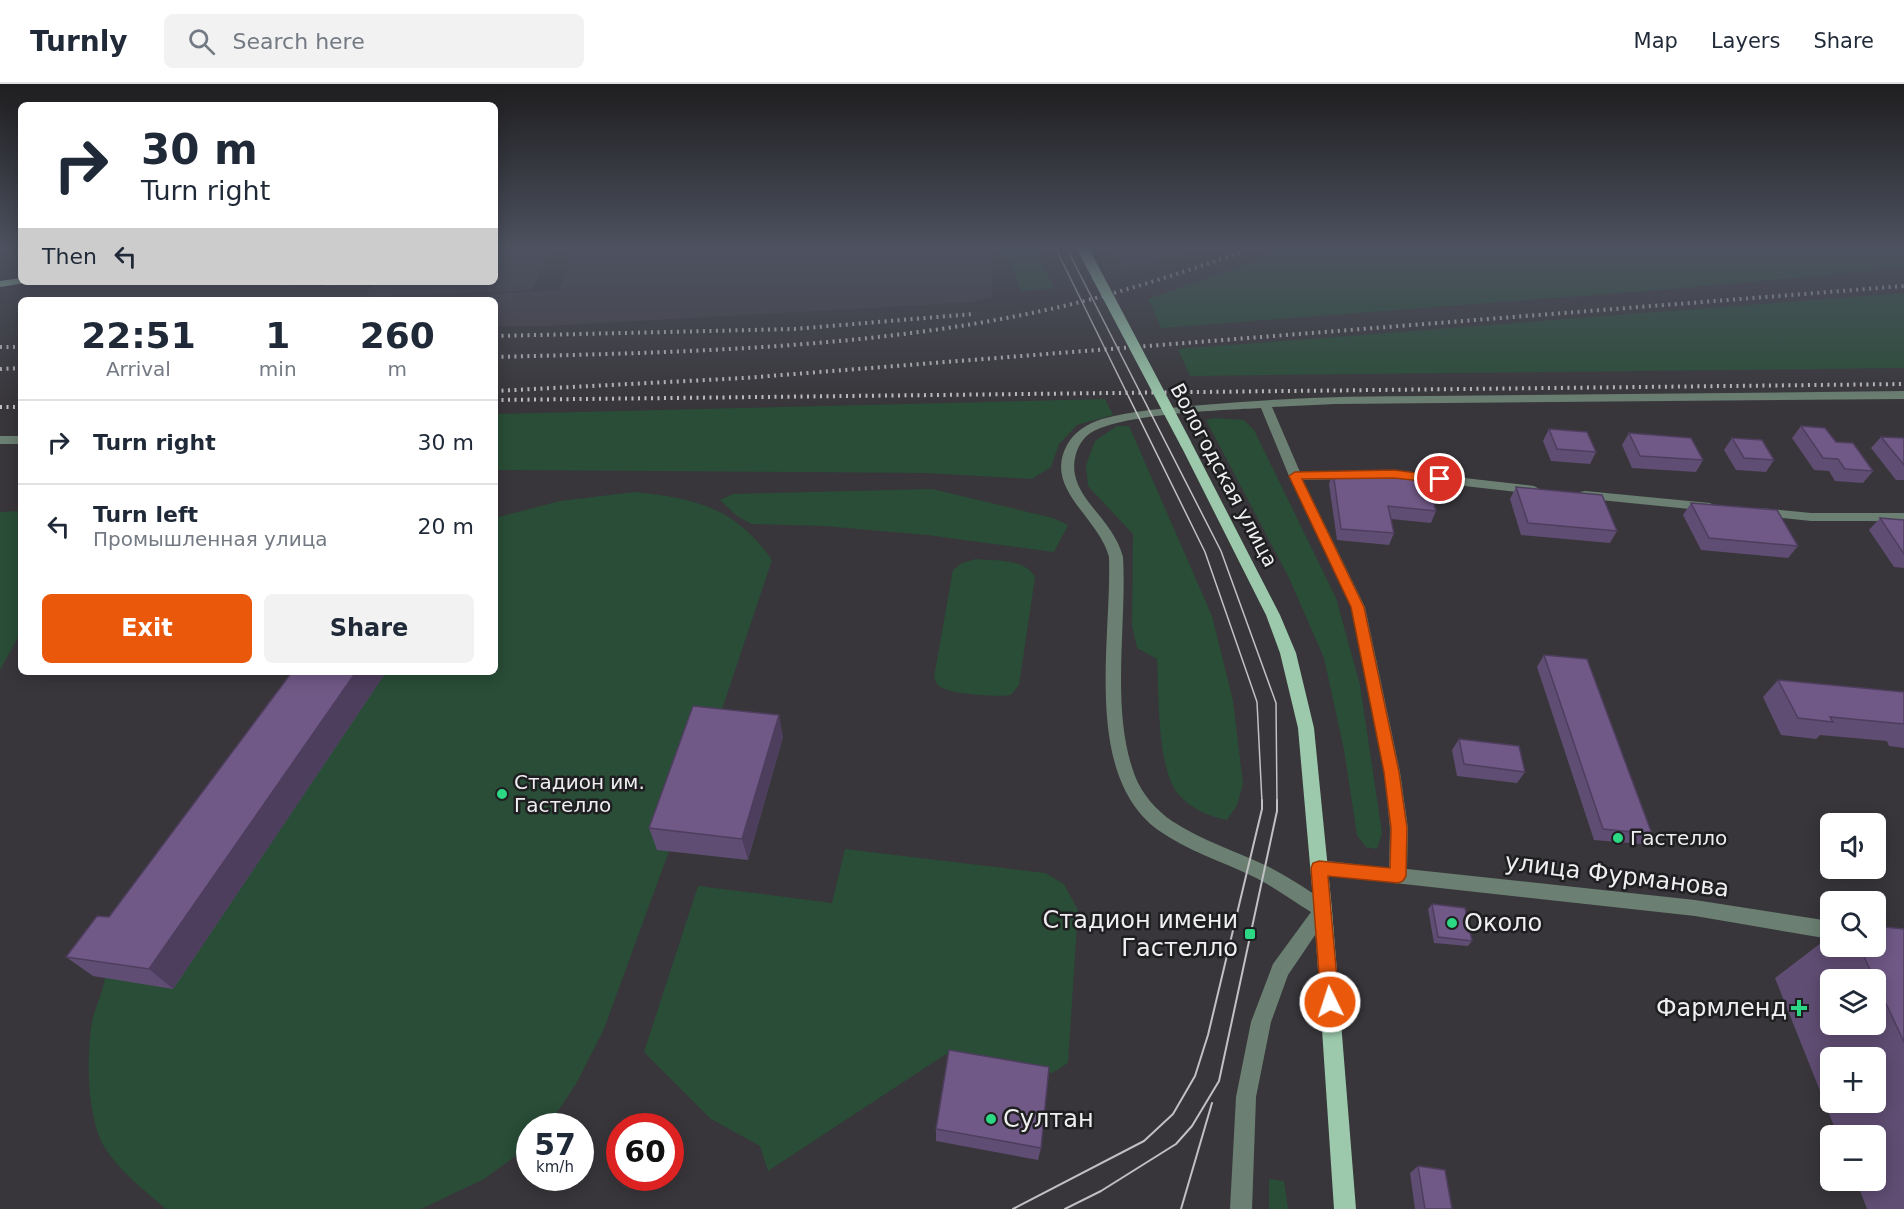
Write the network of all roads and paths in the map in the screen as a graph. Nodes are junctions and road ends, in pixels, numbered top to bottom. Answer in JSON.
{"nodes":[{"id":1,"x":1111,"y":302,"type":"edge"},
{"id":2,"x":1904,"y":395,"type":"edge"},
{"id":3,"x":1265,"y":404,"type":"junction"},
{"id":4,"x":0,"y":440,"type":"edge"},
{"id":5,"x":18,"y":440,"type":"edge"},
{"id":6,"x":1295,"y":476,"type":"junction"},
{"id":7,"x":1543,"y":491,"type":"edge"},
{"id":8,"x":1566,"y":494,"type":"edge"},
{"id":9,"x":1729,"y":509,"type":"edge"},
{"id":10,"x":1753,"y":511,"type":"edge"},
{"id":11,"x":1904,"y":517,"type":"edge"},
{"id":12,"x":1319,"y":868,"type":"junction"},
{"id":13,"x":1398,"y":876,"type":"junction"},
{"id":14,"x":1323,"y":909,"type":"junction"},
{"id":15,"x":1820,"y":928,"type":"edge"},
{"id":16,"x":1241,"y":1209,"type":"edge"},
{"id":17,"x":1346,"y":1209,"type":"edge"}],
"edges":[{"from":1,"to":12,"type":"main road","name":"Вологодская улица","bridge":true},
{"from":2,"to":3,"type":"street"},
{"from":3,"to":6,"type":"street"},
{"from":3,"to":14,"type":"street"},
{"from":4,"to":5,"type":"street"},
{"from":6,"to":7,"type":"street"},
{"from":6,"to":13,"type":"street"},
{"from":8,"to":9,"type":"street"},
{"from":10,"to":11,"type":"street"},
{"from":12,"to":13,"type":"street","name":"улица Фурманова"},
{"from":12,"to":14,"type":"main road","name":"Вологодская улица"},
{"from":13,"to":15,"type":"street","name":"улица Фурманова"},
{"from":14,"to":16,"type":"street"},
{"from":14,"to":17,"type":"main road","name":"Вологодская улица"}]}
